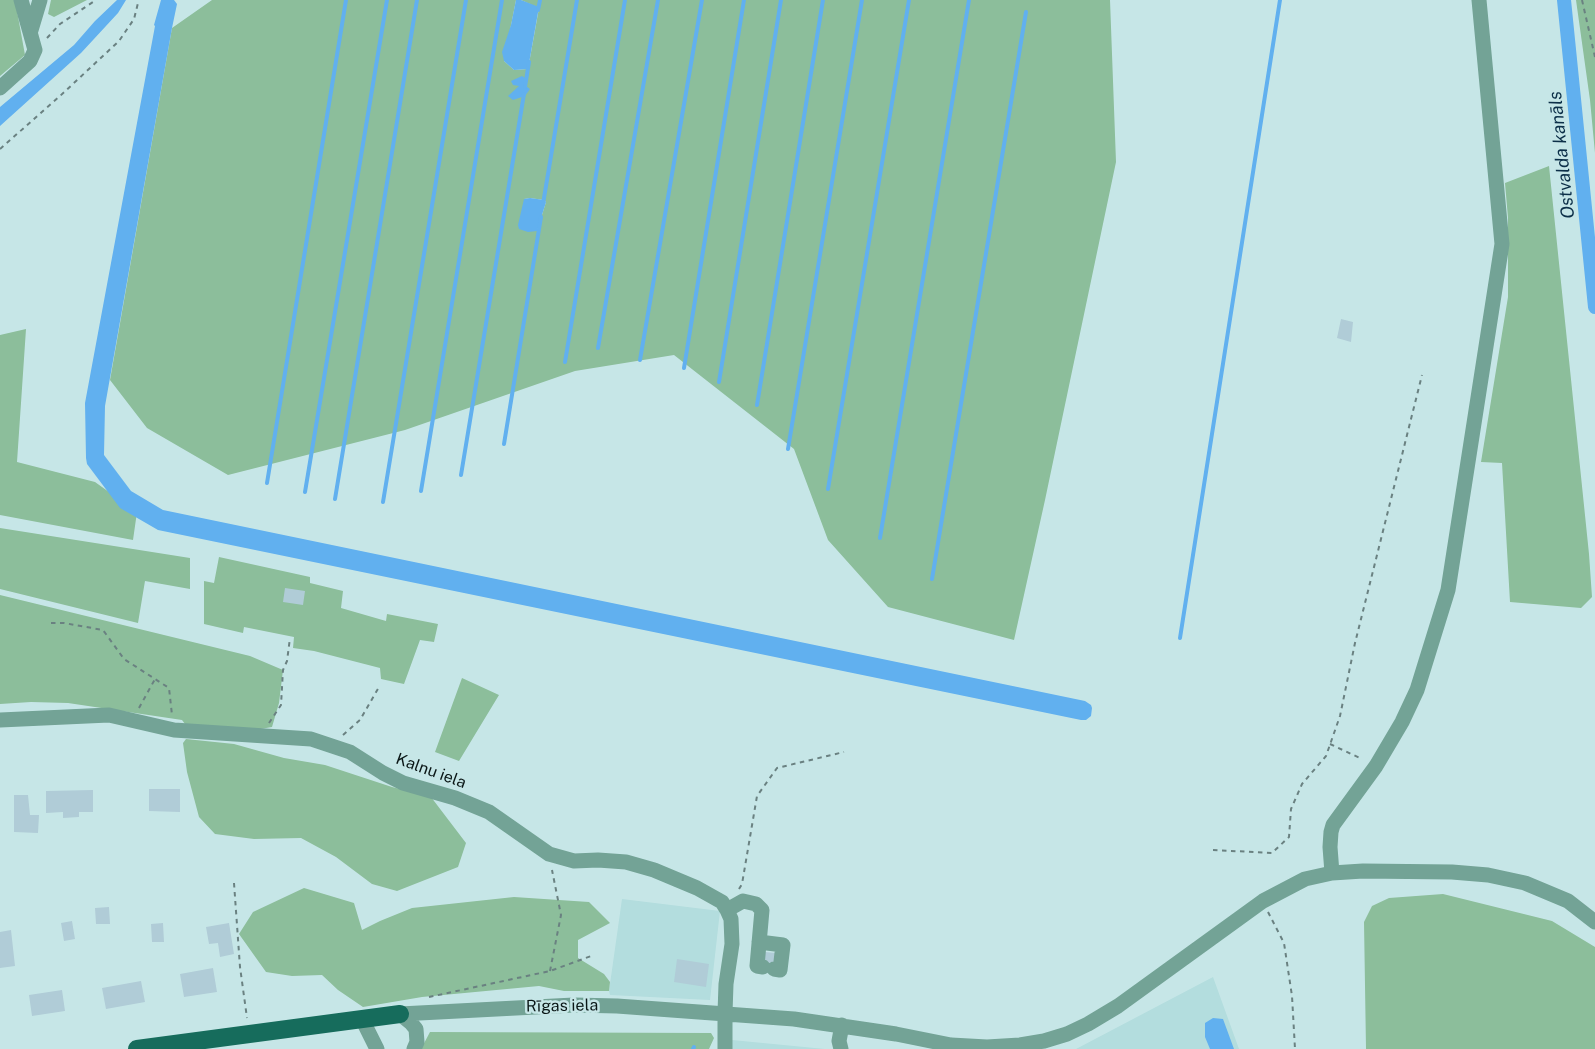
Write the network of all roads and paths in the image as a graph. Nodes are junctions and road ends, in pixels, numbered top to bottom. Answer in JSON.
{"nodes":[{"id":1,"x":21,"y":0,"type":"edge"},
{"id":2,"x":39,"y":0,"type":"edge"},
{"id":3,"x":96,"y":0,"type":"edge"},
{"id":4,"x":1479,"y":0,"type":"edge"},
{"id":5,"x":1582,"y":0,"type":"edge"},
{"id":6,"x":139,"y":1,"type":"edge"},
{"id":7,"x":31,"y":30,"type":"junction"},
{"id":8,"x":35,"y":50,"type":"junction"},
{"id":9,"x":1595,"y":57,"type":"edge"},
{"id":10,"x":0,"y":88,"type":"edge"},
{"id":11,"x":0,"y":149,"type":"edge"},
{"id":12,"x":1422,"y":375,"type":"dead end"},
{"id":13,"x":51,"y":623,"type":"dead end"},
{"id":14,"x":290,"y":638,"type":"dead end"},
{"id":15,"x":155,"y":679,"type":"junction"},
{"id":16,"x":379,"y":687,"type":"dead end"},
{"id":17,"x":136,"y":713,"type":"dead end"},
{"id":18,"x":0,"y":720,"type":"edge"},
{"id":19,"x":174,"y":730,"type":"junction"},
{"id":20,"x":261,"y":736,"type":"junction"},
{"id":21,"x":1330,"y":744,"type":"junction"},
{"id":22,"x":332,"y":746,"type":"junction"},
{"id":23,"x":844,"y":752,"type":"dead end"},
{"id":24,"x":1376,"y":766,"type":"junction"},
{"id":25,"x":1213,"y":850,"type":"dead end"},
{"id":26,"x":549,"y":854,"type":"junction"},
{"id":27,"x":1332,"y":873,"type":"junction"},
{"id":28,"x":234,"y":883,"type":"dead end"},
{"id":29,"x":1263,"y":901,"type":"junction"},
{"id":30,"x":727,"y":910,"type":"junction"},
{"id":31,"x":1595,"y":922,"type":"edge"},
{"id":32,"x":759,"y":942,"type":"junction"},
{"id":33,"x":594,"y":955,"type":"dead end"},
{"id":34,"x":550,"y":971,"type":"junction"},
{"id":35,"x":724,"y":1013,"type":"junction"},
{"id":36,"x":405,"y":1014,"type":"junction"},
{"id":37,"x":362,"y":1019,"type":"junction"},
{"id":38,"x":842,"y":1025,"type":"junction"},
{"id":39,"x":249,"y":1033,"type":"junction"},
{"id":40,"x":986,"y":1048,"type":"edge"},
{"id":41,"x":137,"y":1049,"type":"edge"},
{"id":42,"x":377,"y":1049,"type":"edge"},
{"id":43,"x":414,"y":1049,"type":"edge"},
{"id":44,"x":724,"y":1049,"type":"edge"},
{"id":45,"x":841,"y":1049,"type":"edge"},
{"id":46,"x":1295,"y":1049,"type":"edge"}],
"edges":[{"from":1,"to":7,"type":"street"},
{"from":2,"to":7,"type":"street"},
{"from":3,"to":8,"type":"path"},
{"from":4,"to":24,"type":"street"},
{"from":5,"to":9,"type":"path"},
{"from":6,"to":11,"type":"path"},
{"from":7,"to":8,"type":"street"},
{"from":8,"to":10,"type":"street"},
{"from":12,"to":21,"type":"path"},
{"from":13,"to":15,"type":"path"},
{"from":14,"to":20,"type":"path"},
{"from":15,"to":17,"type":"path"},
{"from":15,"to":19,"type":"path"},
{"from":16,"to":22,"type":"path"},
{"from":18,"to":19,"type":"street","name":"Kalnu iela"},
{"from":19,"to":20,"type":"street","name":"Kalnu iela"},
{"from":20,"to":22,"type":"street","name":"Kalnu iela"},
{"from":21,"to":24,"type":"path"},
{"from":21,"to":25,"type":"path"},
{"from":22,"to":26,"type":"street","name":"Kalnu iela"},
{"from":23,"to":30,"type":"path"},
{"from":24,"to":27,"type":"street"},
{"from":26,"to":30,"type":"street","name":"Kalnu iela"},
{"from":26,"to":34,"type":"path"},
{"from":27,"to":29,"type":"street","name":"Rīgas iela"},
{"from":27,"to":31,"type":"street","name":"Rīgas iela"},
{"from":28,"to":39,"type":"path"},
{"from":29,"to":40,"type":"street","name":"Rīgas iela"},
{"from":29,"to":46,"type":"path"},
{"from":30,"to":32,"type":"street"},
{"from":30,"to":35,"type":"street"},
{"from":32,"to":32,"type":"street"},
{"from":33,"to":34,"type":"path"},
{"from":34,"to":36,"type":"path"},
{"from":35,"to":36,"type":"street","name":"Rīgas iela"},
{"from":35,"to":38,"type":"street","name":"Rīgas iela"},
{"from":35,"to":44,"type":"street"},
{"from":36,"to":37,"type":"main road","name":"Rīgas iela"},
{"from":36,"to":43,"type":"street"},
{"from":37,"to":39,"type":"main road","name":"Rīgas iela"},
{"from":37,"to":42,"type":"street"},
{"from":38,"to":40,"type":"street","name":"Rīgas iela"},
{"from":38,"to":45,"type":"street"},
{"from":39,"to":41,"type":"main road","name":"Rīgas iela"}]}
